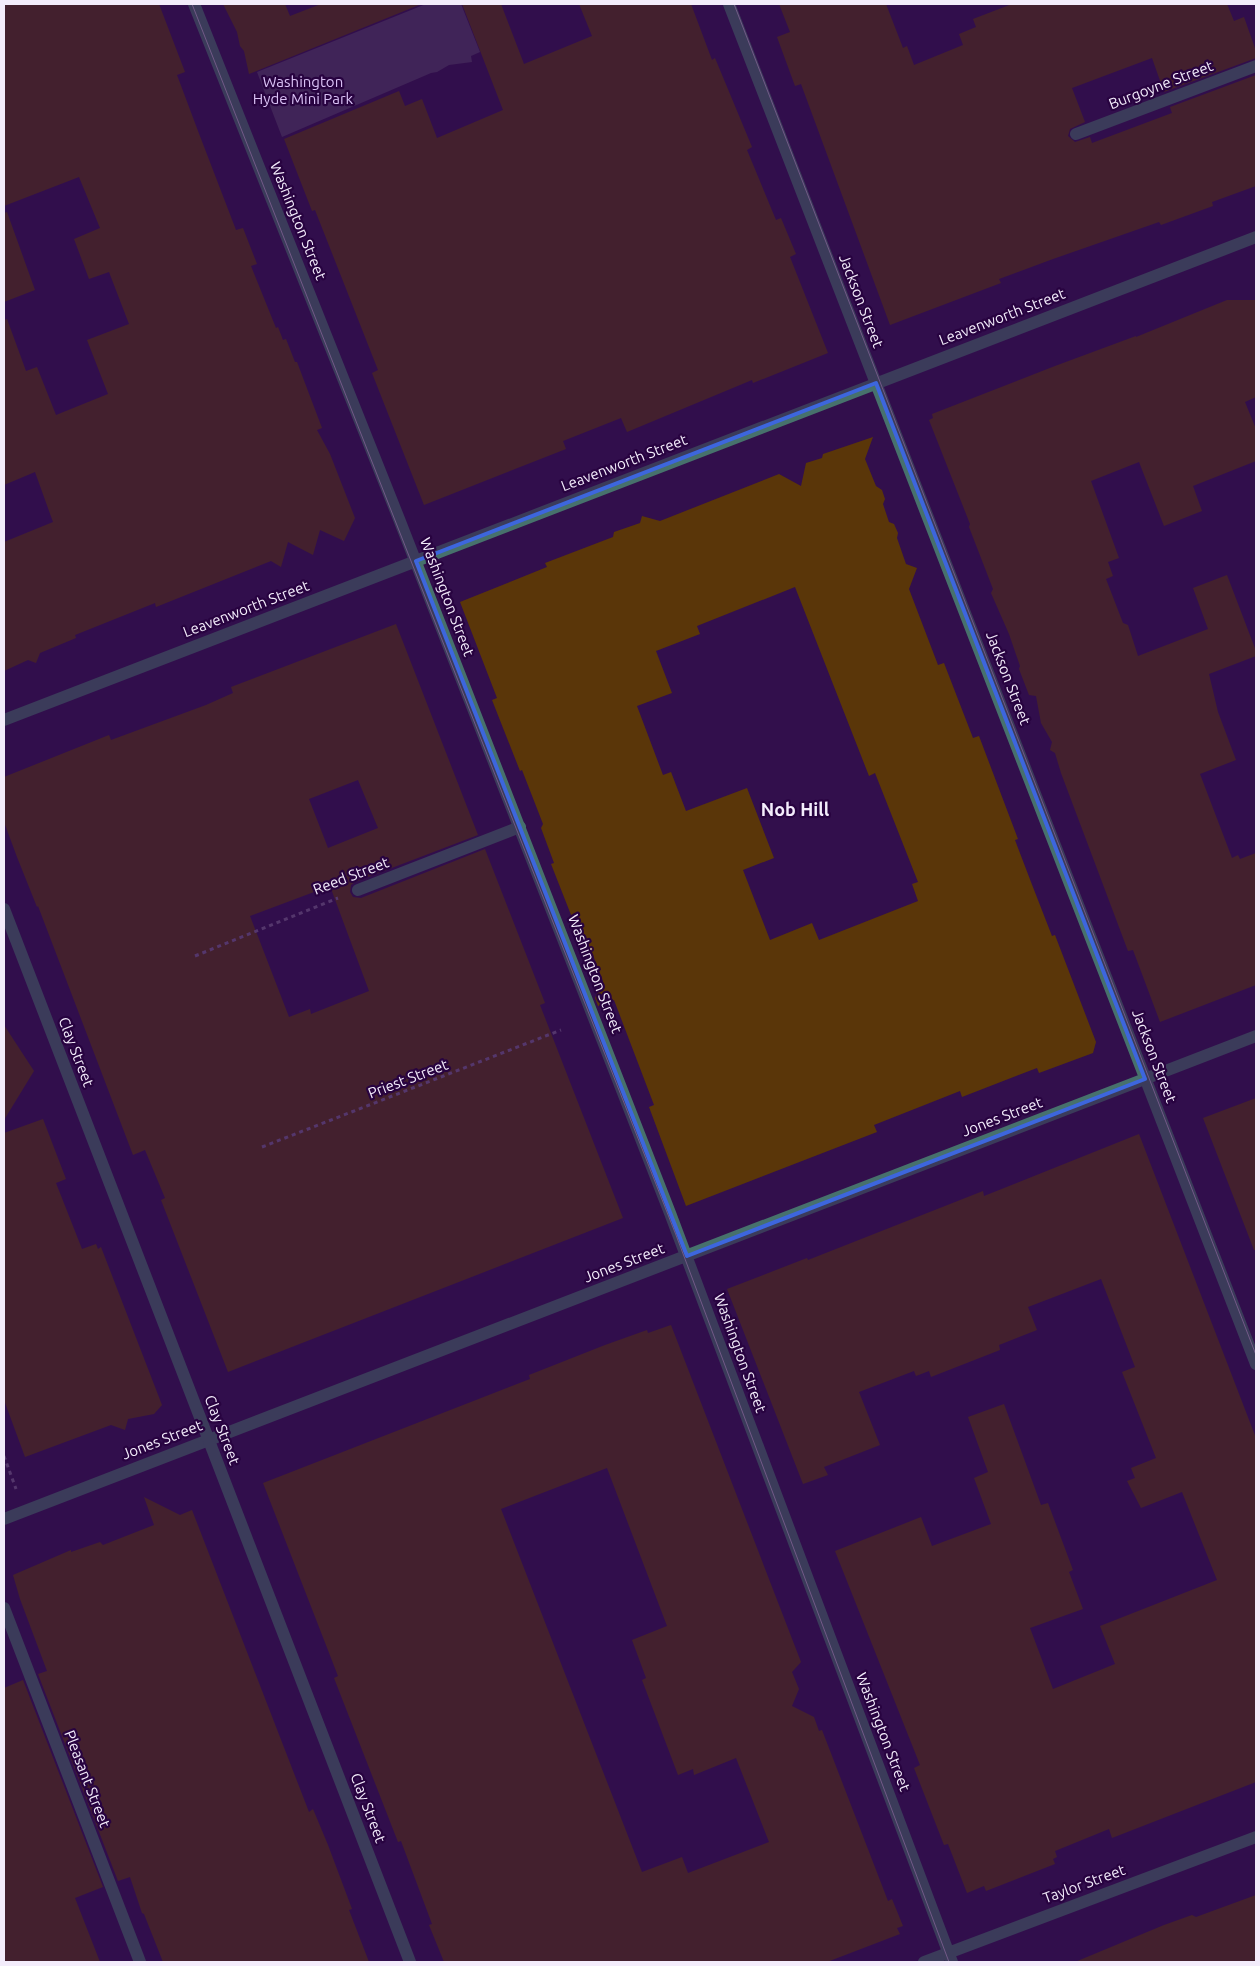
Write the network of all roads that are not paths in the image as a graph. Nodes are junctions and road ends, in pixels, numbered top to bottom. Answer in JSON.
{"nodes":[{"id":1,"x":194,"y":4,"type":"edge"},
{"id":2,"x":729,"y":4,"type":"edge"},
{"id":3,"x":1256,"y":66,"type":"edge"},
{"id":4,"x":1076,"y":134,"type":"dead end"},
{"id":5,"x":1256,"y":237,"type":"edge"},
{"id":6,"x":876,"y":383,"type":"junction"},
{"id":7,"x":416,"y":561,"type":"junction"},
{"id":8,"x":4,"y":720,"type":"edge"},
{"id":9,"x":520,"y":827,"type":"junction"},
{"id":10,"x":358,"y":890,"type":"road end"},
{"id":11,"x":4,"y":909,"type":"edge"},
{"id":12,"x":1256,"y":1036,"type":"edge"},
{"id":13,"x":1145,"y":1079,"type":"junction"},
{"id":14,"x":687,"y":1256,"type":"junction"},
{"id":15,"x":1256,"y":1364,"type":"edge"},
{"id":16,"x":209,"y":1440,"type":"junction"},
{"id":17,"x":4,"y":1519,"type":"edge"},
{"id":18,"x":4,"y":1608,"type":"edge"},
{"id":19,"x":1256,"y":1837,"type":"edge"},
{"id":20,"x":950,"y":1958,"type":"edge"},
{"id":21,"x":140,"y":1962,"type":"edge"},
{"id":22,"x":410,"y":1962,"type":"edge"},
{"id":23,"x":924,"y":1962,"type":"edge"}],
"edges":[{"from":1,"to":7,"type":"street","name":"Washington Street"},
{"from":2,"to":6,"type":"street","name":"Jackson Street"},
{"from":3,"to":4,"type":"street","name":"Burgoyne Street"},
{"from":5,"to":6,"type":"street","name":"Leavenworth Street"},
{"from":6,"to":7,"type":"street","name":"Leavenworth Street"},
{"from":6,"to":13,"type":"street","name":"Jackson Street"},
{"from":7,"to":8,"type":"street","name":"Leavenworth Street"},
{"from":7,"to":9,"type":"street","name":"Washington Street"},
{"from":9,"to":10,"type":"street","name":"Reed Street"},
{"from":9,"to":14,"type":"street","name":"Washington Street"},
{"from":11,"to":16,"type":"street","name":"Clay Street"},
{"from":12,"to":13,"type":"street","name":"Jones Street"},
{"from":13,"to":14,"type":"street","name":"Jones Street"},
{"from":13,"to":15,"type":"street","name":"Jackson Street"},
{"from":14,"to":16,"type":"street","name":"Jones Street"},
{"from":14,"to":20,"type":"street","name":"Washington Street"},
{"from":16,"to":17,"type":"street","name":"Jones Street"},
{"from":16,"to":22,"type":"street","name":"Clay Street"},
{"from":18,"to":21,"type":"street","name":"Pleasant Street"},
{"from":19,"to":20,"type":"street","name":"Taylor Street"},
{"from":20,"to":23,"type":"street","name":"Taylor Street"}]}
